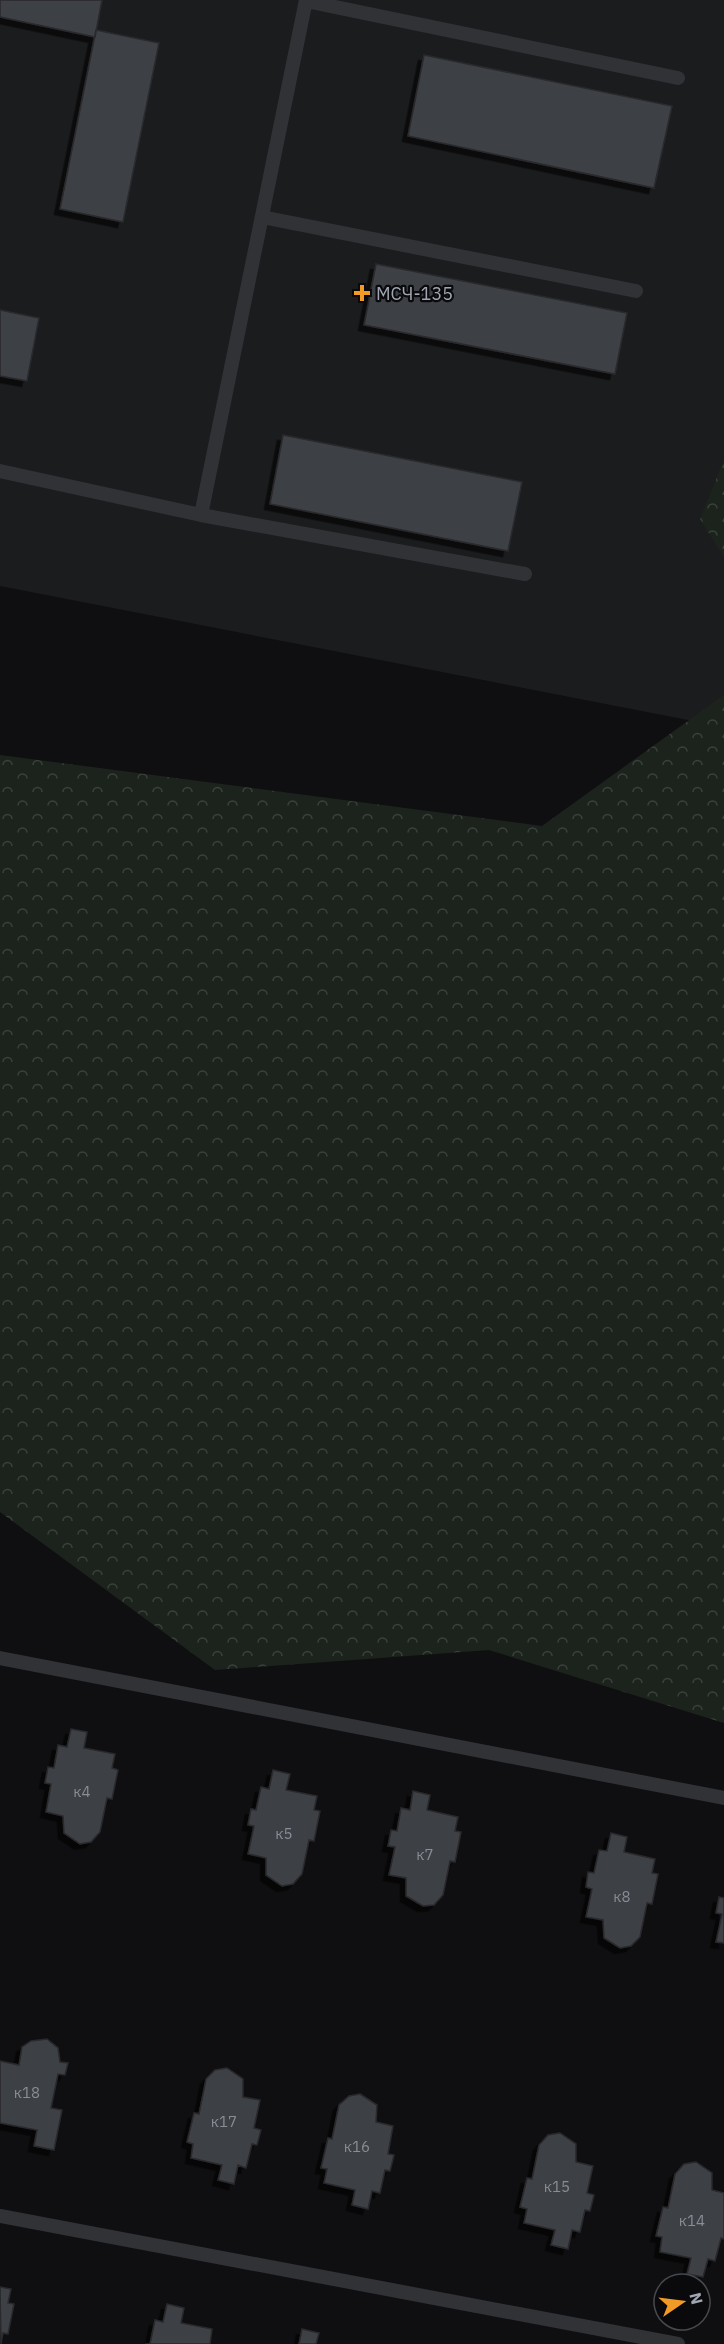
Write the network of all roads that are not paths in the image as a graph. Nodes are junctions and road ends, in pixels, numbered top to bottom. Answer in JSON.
{"nodes":[{"id":1,"x":306,"y":1,"type":"edge"},
{"id":2,"x":678,"y":78,"type":"dead end"},
{"id":3,"x":262,"y":217,"type":"junction"},
{"id":4,"x":636,"y":291,"type":"dead end"},
{"id":5,"x":0,"y":471,"type":"edge"},
{"id":6,"x":201,"y":515,"type":"junction"},
{"id":7,"x":525,"y":574,"type":"dead end"},
{"id":8,"x":0,"y":1658,"type":"edge"},
{"id":9,"x":724,"y":1798,"type":"edge"},
{"id":10,"x":0,"y":2216,"type":"edge"},
{"id":11,"x":678,"y":2344,"type":"edge"}],
"edges":[{"from":1,"to":2,"type":"lane"},
{"from":1,"to":3,"type":"lane"},
{"from":3,"to":4,"type":"lane"},
{"from":3,"to":6,"type":"lane"},
{"from":5,"to":6,"type":"lane"},
{"from":6,"to":7,"type":"lane"},
{"from":8,"to":9,"type":"lane"},
{"from":10,"to":11,"type":"lane"}]}
